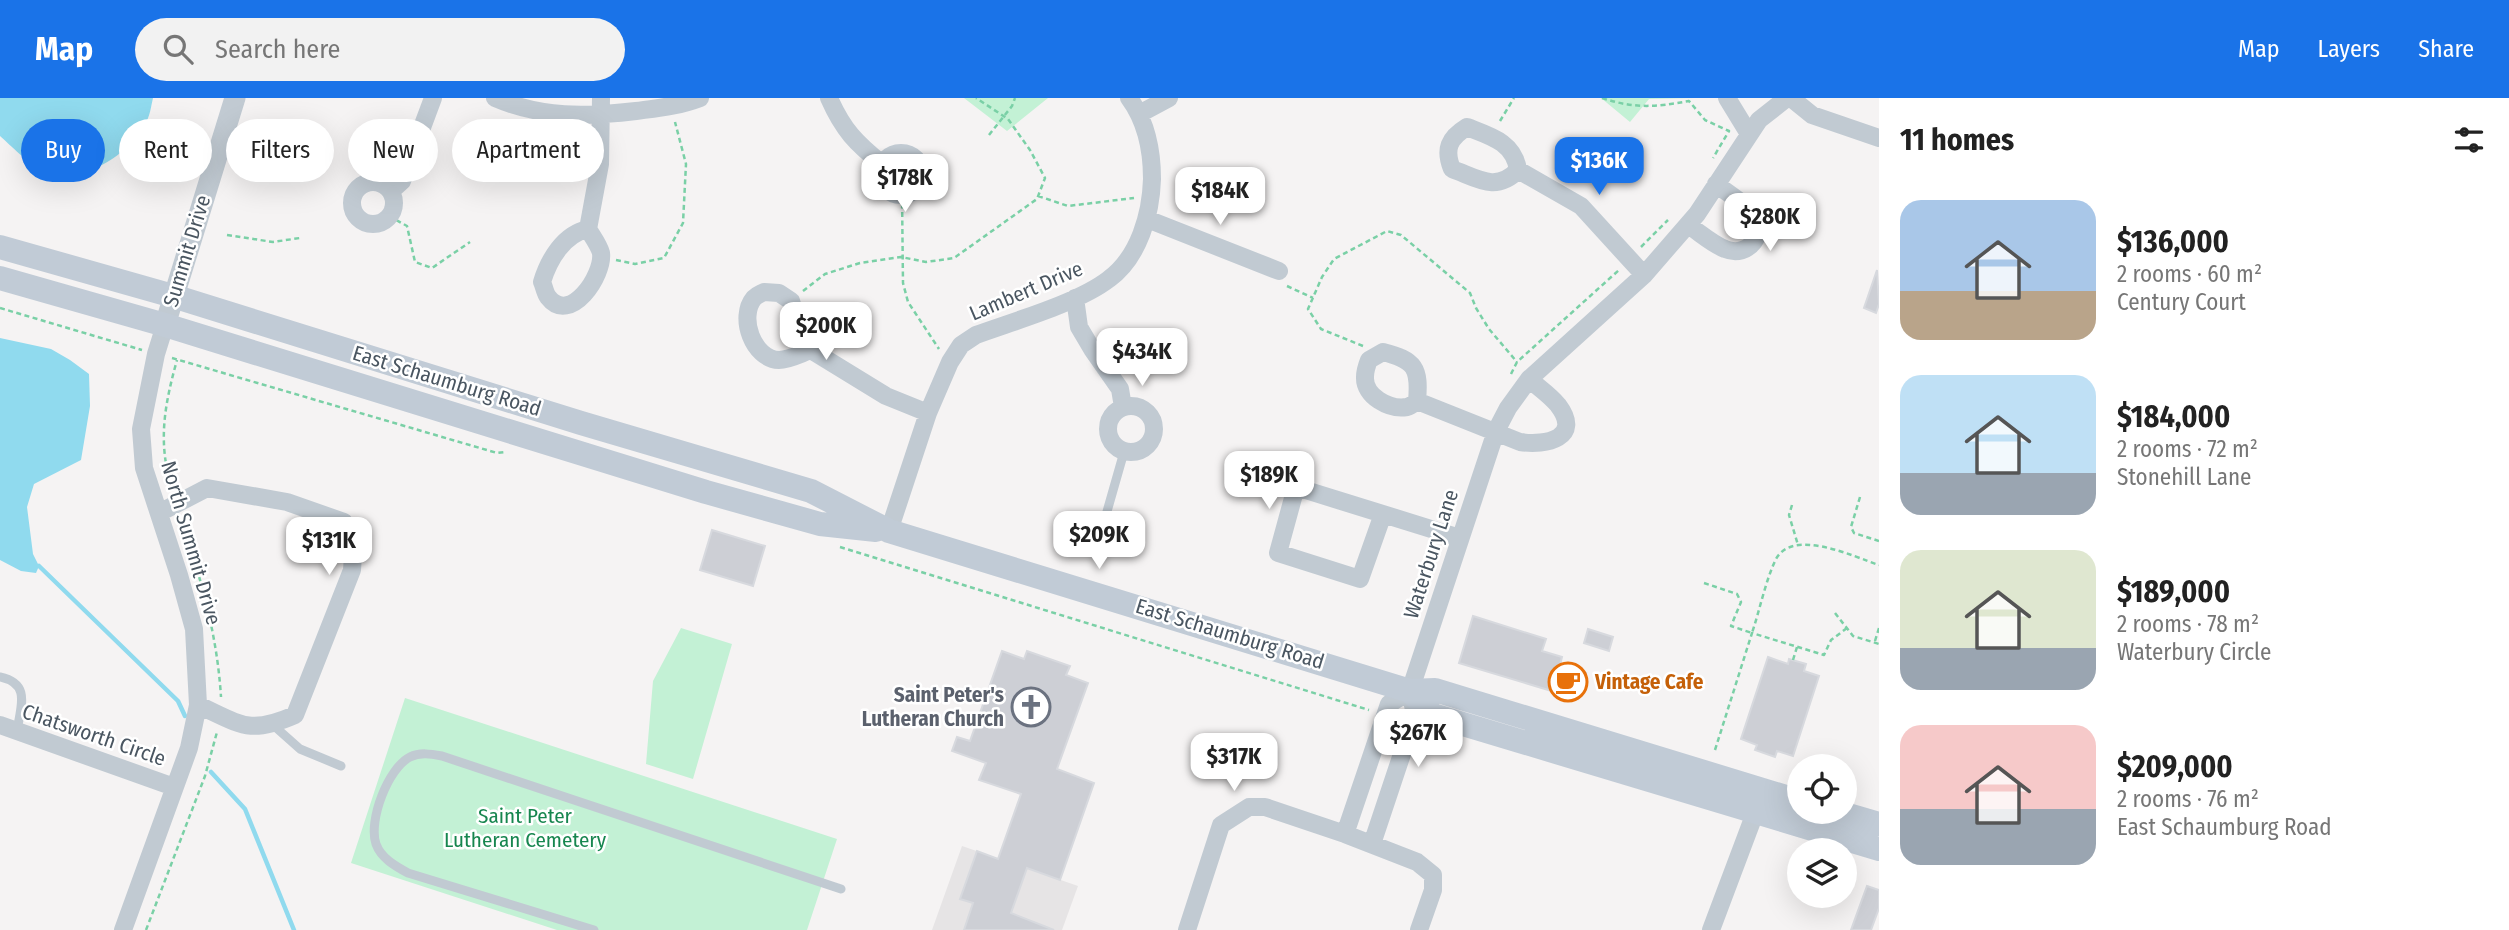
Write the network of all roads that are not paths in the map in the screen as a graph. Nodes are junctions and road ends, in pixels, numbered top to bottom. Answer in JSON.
{"nodes":[{"id":1,"x":235,"y":98,"type":"edge"},
{"id":2,"x":433,"y":98,"type":"edge"},
{"id":3,"x":495,"y":98,"type":"edge"},
{"id":4,"x":700,"y":98,"type":"edge"},
{"id":5,"x":829,"y":98,"type":"edge"},
{"id":6,"x":1129,"y":98,"type":"edge"},
{"id":7,"x":1169,"y":98,"type":"edge"},
{"id":8,"x":1727,"y":98,"type":"edge"},
{"id":9,"x":1789,"y":98,"type":"edge"},
{"id":10,"x":601,"y":107,"type":"edge"},
{"id":11,"x":1140,"y":113,"type":"junction"},
{"id":12,"x":1749,"y":134,"type":"junction"},
{"id":13,"x":1879,"y":138,"type":"edge"},
{"id":14,"x":882,"y":164,"type":"junction"},
{"id":15,"x":1518,"y":170,"type":"junction"},
{"id":16,"x":1716,"y":184,"type":"junction"},
{"id":17,"x":391,"y":191,"type":"junction"},
{"id":18,"x":1147,"y":219,"type":"junction"},
{"id":19,"x":1688,"y":225,"type":"junction"},
{"id":20,"x":588,"y":229,"type":"junction"},
{"id":21,"x":0,"y":247,"type":"edge"},
{"id":22,"x":1279,"y":271,"type":"road end"},
{"id":23,"x":1644,"y":275,"type":"junction"},
{"id":24,"x":0,"y":278,"type":"edge"},
{"id":25,"x":173,"y":296,"type":"junction"},
{"id":26,"x":1075,"y":298,"type":"junction"},
{"id":27,"x":165,"y":325,"type":"junction"},
{"id":28,"x":811,"y":350,"type":"junction"},
{"id":29,"x":1529,"y":379,"type":"junction"},
{"id":30,"x":1417,"y":401,"type":"junction"},
{"id":31,"x":1123,"y":407,"type":"junction"},
{"id":32,"x":928,"y":414,"type":"junction"},
{"id":33,"x":1496,"y":431,"type":"junction"},
{"id":34,"x":1124,"y":452,"type":"junction"},
{"id":35,"x":159,"y":513,"type":"junction"},
{"id":36,"x":1383,"y":514,"type":"junction"},
{"id":37,"x":1106,"y":515,"type":"dead end"},
{"id":38,"x":888,"y":531,"type":"junction"},
{"id":39,"x":1460,"y":538,"type":"junction"},
{"id":40,"x":0,"y":677,"type":"edge"},
{"id":41,"x":1410,"y":691,"type":"junction"},
{"id":42,"x":198,"y":705,"type":"junction"},
{"id":43,"x":273,"y":724,"type":"junction"},
{"id":44,"x":0,"y":725,"type":"edge"},
{"id":45,"x":17,"y":732,"type":"junction"},
{"id":46,"x":341,"y":766,"type":"dead end"},
{"id":47,"x":174,"y":787,"type":"junction"},
{"id":48,"x":1787,"y":797,"type":"edge"},
{"id":49,"x":1755,"y":813,"type":"junction"},
{"id":50,"x":1857,"y":818,"type":"edge"},
{"id":51,"x":1879,"y":824,"type":"edge"},
{"id":52,"x":1345,"y":834,"type":"junction"},
{"id":53,"x":1372,"y":844,"type":"junction"},
{"id":54,"x":1879,"y":849,"type":"edge"},
{"id":55,"x":841,"y":889,"type":"dead end"},
{"id":56,"x":124,"y":930,"type":"edge"},
{"id":57,"x":594,"y":930,"type":"edge"},
{"id":58,"x":1187,"y":930,"type":"edge"},
{"id":59,"x":1419,"y":930,"type":"edge"},
{"id":60,"x":1711,"y":930,"type":"edge"}],
"edges":[{"from":1,"to":25,"type":"street","name":"Summit Drive"},
{"from":2,"to":17,"type":"street"},
{"from":3,"to":10,"type":"street"},
{"from":4,"to":10,"type":"street"},
{"from":5,"to":14,"type":"street"},
{"from":6,"to":11,"type":"street","name":"Lambert Drive"},
{"from":7,"to":11,"type":"street"},
{"from":8,"to":12,"type":"street"},
{"from":9,"to":12,"type":"street","name":"Waterbury Lane"},
{"from":9,"to":13,"type":"street"},
{"from":10,"to":20,"type":"street"},
{"from":11,"to":18,"type":"street","name":"Lambert Drive"},
{"from":12,"to":16,"type":"street","name":"Waterbury Lane"},
{"from":14,"to":14,"type":"street"},
{"from":15,"to":15,"type":"street"},
{"from":15,"to":23,"type":"street"},
{"from":16,"to":19,"type":"street","name":"Waterbury Lane"},
{"from":16,"to":19,"type":"street"},
{"from":17,"to":17,"type":"street"},
{"from":18,"to":22,"type":"street"},
{"from":18,"to":26,"type":"street","name":"Lambert Drive"},
{"from":19,"to":23,"type":"street","name":"Waterbury Lane"},
{"from":20,"to":20,"type":"street"},
{"from":21,"to":25,"type":"main road","name":"East Schaumburg Road"},
{"from":23,"to":29,"type":"street","name":"Waterbury Lane"},
{"from":24,"to":27,"type":"main road","name":"East Schaumburg Road"},
{"from":25,"to":27,"type":"street","name":"Summit Drive"},
{"from":25,"to":38,"type":"main road","name":"East Schaumburg Road"},
{"from":26,"to":31,"type":"street"},
{"from":26,"to":32,"type":"street","name":"Lambert Drive"},
{"from":27,"to":35,"type":"street","name":"North Summit Drive"},
{"from":27,"to":38,"type":"main road","name":"East Schaumburg Road"},
{"from":28,"to":28,"type":"street"},
{"from":28,"to":32,"type":"street"},
{"from":29,"to":33,"type":"street","name":"Waterbury Lane"},
{"from":29,"to":33,"type":"street"},
{"from":30,"to":30,"type":"street"},
{"from":30,"to":33,"type":"street"},
{"from":31,"to":34,"type":"street"},
{"from":31,"to":34,"type":"street"},
{"from":32,"to":38,"type":"street","name":"Lambert Drive"},
{"from":33,"to":39,"type":"street","name":"Waterbury Lane"},
{"from":34,"to":37,"type":"lane"},
{"from":35,"to":42,"type":"street","name":"North Summit Drive"},
{"from":35,"to":43,"type":"street"},
{"from":36,"to":36,"type":"street"},
{"from":36,"to":39,"type":"street"},
{"from":38,"to":41,"type":"main road","name":"East Schaumburg Road"},
{"from":39,"to":41,"type":"street","name":"Waterbury Lane"},
{"from":40,"to":45,"type":"lane"},
{"from":41,"to":48,"type":"main road","name":"East Schaumburg Road"},
{"from":41,"to":49,"type":"main road","name":"East Schaumburg Road"},
{"from":41,"to":52,"type":"street","name":"Waterbury Lane"},
{"from":41,"to":53,"type":"street","name":"Waterbury Lane"},
{"from":42,"to":43,"type":"street"},
{"from":42,"to":47,"type":"street","name":"North Summit Drive"},
{"from":43,"to":46,"type":"lane"},
{"from":44,"to":45,"type":"street","name":"Chatsworth Circle"},
{"from":45,"to":47,"type":"street","name":"Chatsworth Circle"},
{"from":47,"to":56,"type":"street","name":"North Summit Drive"},
{"from":49,"to":54,"type":"main road","name":"East Schaumburg Road"},
{"from":49,"to":60,"type":"street"},
{"from":50,"to":51,"type":"main road"},
{"from":52,"to":53,"type":"street"},
{"from":52,"to":58,"type":"street"},
{"from":53,"to":59,"type":"street"},
{"from":55,"to":57,"type":"lane"}]}
